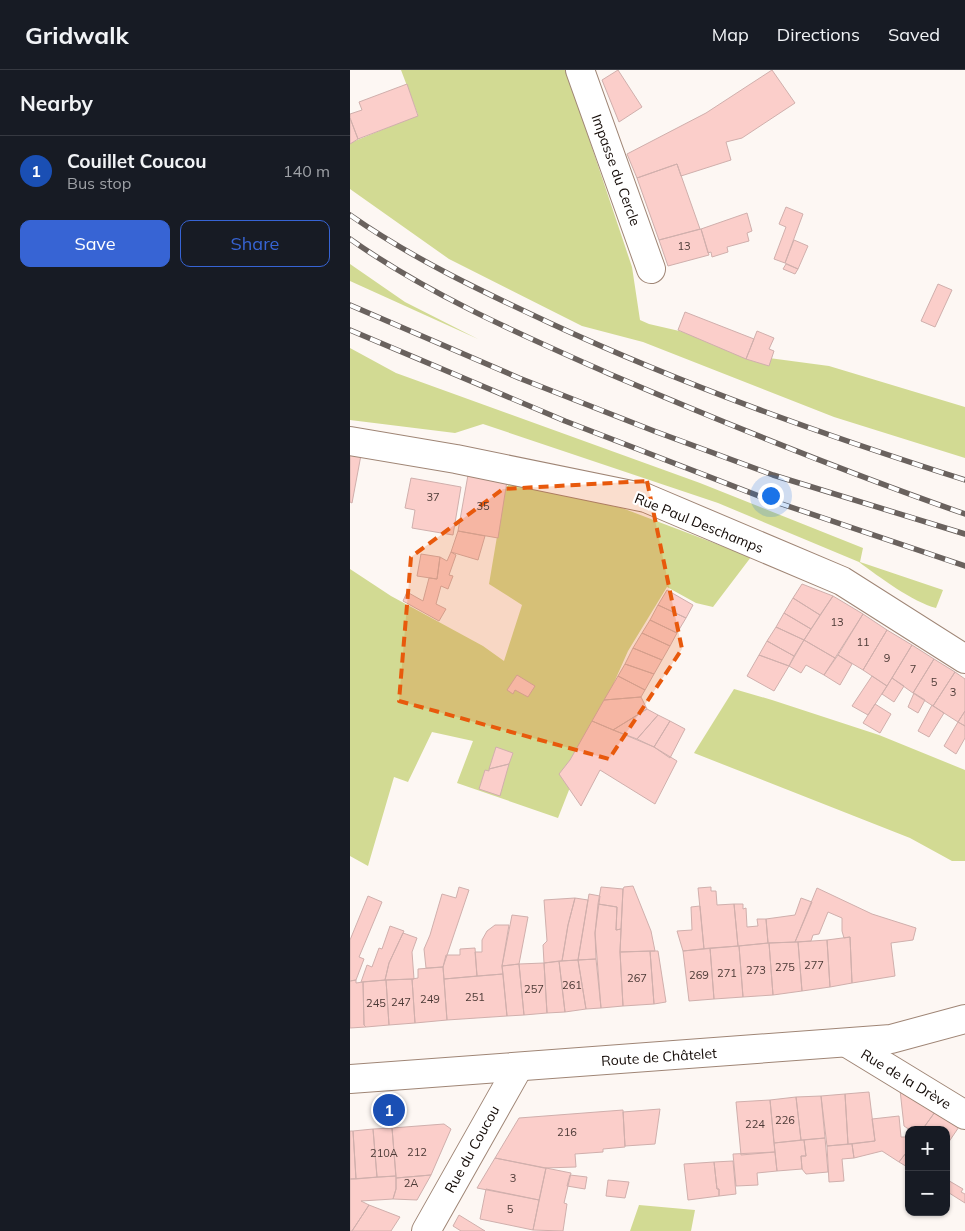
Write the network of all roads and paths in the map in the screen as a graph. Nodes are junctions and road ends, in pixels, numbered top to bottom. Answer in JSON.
{"nodes":[{"id":1,"x":580,"y":70,"type":"edge"},
{"id":2,"x":651,"y":269,"type":"dead end"},
{"id":3,"x":350,"y":441,"type":"edge"},
{"id":4,"x":965,"y":659,"type":"edge"},
{"id":5,"x":965,"y":1019,"type":"edge"},
{"id":6,"x":847,"y":1042,"type":"junction"},
{"id":7,"x":518,"y":1068,"type":"junction"},
{"id":8,"x":350,"y":1079,"type":"edge"},
{"id":9,"x":965,"y":1115,"type":"edge"},
{"id":10,"x":426,"y":1231,"type":"edge"}],
"edges":[{"from":1,"to":2,"type":"street","name":"Impasse du Cercle"},
{"from":3,"to":4,"type":"street","name":"Rue Paul Deschamps"},
{"from":5,"to":6,"type":"street","name":"Route de Châtelet"},
{"from":6,"to":7,"type":"street","name":"Route de Châtelet"},
{"from":6,"to":9,"type":"street","name":"Rue de la Drève"},
{"from":7,"to":8,"type":"street","name":"Route de Châtelet"},
{"from":7,"to":10,"type":"street","name":"Rue du Coucou"}]}
